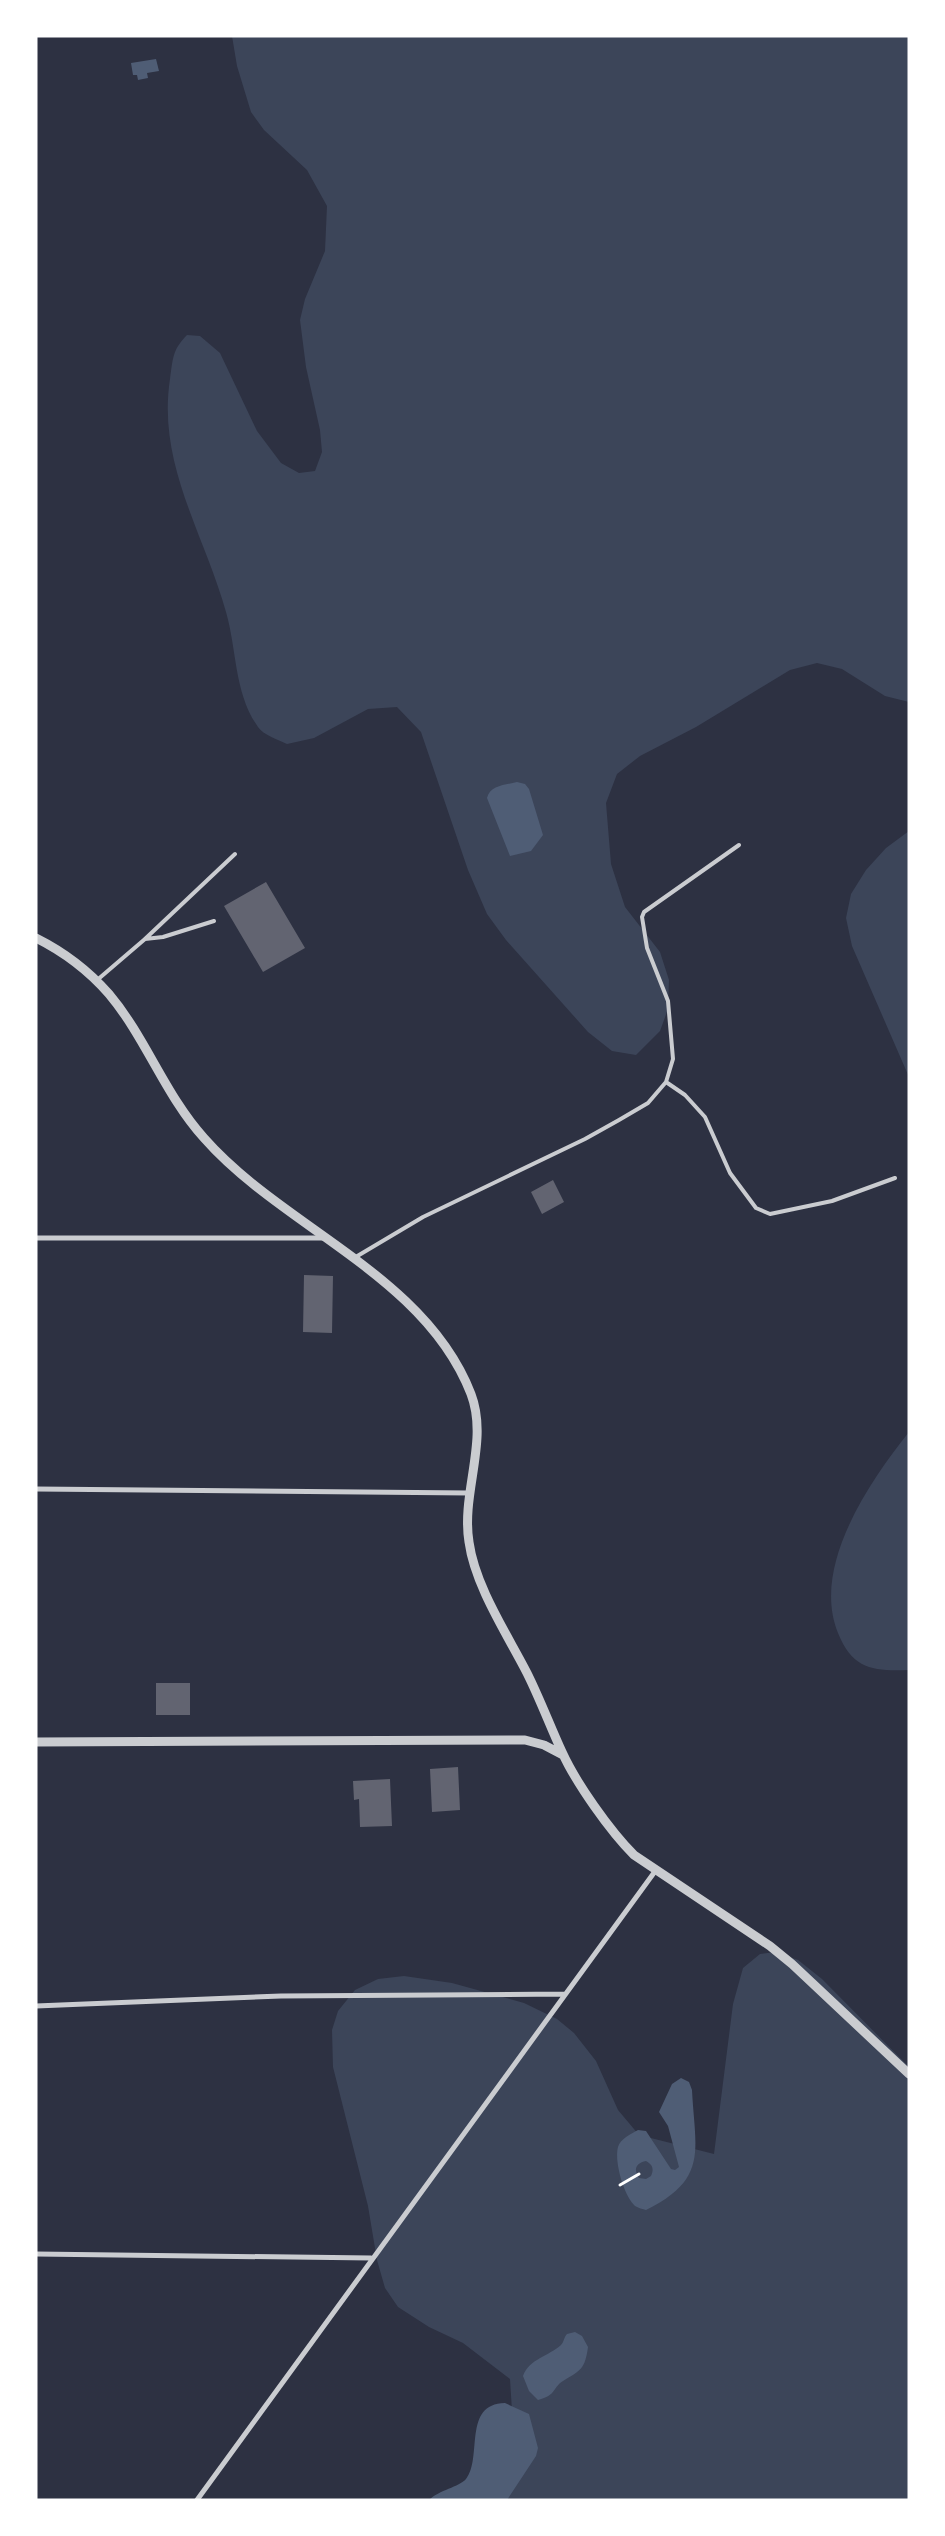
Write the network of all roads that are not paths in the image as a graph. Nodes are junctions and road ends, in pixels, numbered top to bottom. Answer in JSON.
{"nodes":[{"id":1,"x":739,"y":846,"type":"dead end"},
{"id":2,"x":235,"y":854,"type":"dead end"},
{"id":3,"x":214,"y":921,"type":"dead end"},
{"id":4,"x":36,"y":938,"type":"edge"},
{"id":5,"x":145,"y":939,"type":"junction"},
{"id":6,"x":96,"y":981,"type":"junction"},
{"id":7,"x":666,"y":1082,"type":"junction"},
{"id":8,"x":895,"y":1178,"type":"dead end"},
{"id":9,"x":36,"y":1238,"type":"edge"},
{"id":10,"x":324,"y":1238,"type":"junction"},
{"id":11,"x":354,"y":1258,"type":"junction"},
{"id":12,"x":36,"y":1489,"type":"edge"},
{"id":13,"x":469,"y":1493,"type":"junction"},
{"id":14,"x":36,"y":1742,"type":"edge"},
{"id":15,"x":563,"y":1755,"type":"junction"},
{"id":16,"x":656,"y":1870,"type":"junction"},
{"id":17,"x":565,"y":1994,"type":"junction"},
{"id":18,"x":36,"y":2006,"type":"edge"},
{"id":19,"x":909,"y":2074,"type":"edge"},
{"id":20,"x":36,"y":2254,"type":"edge"},
{"id":21,"x":371,"y":2258,"type":"junction"},
{"id":22,"x":197,"y":2500,"type":"edge"}],
"edges":[{"from":1,"to":7,"type":"lane"},
{"from":2,"to":5,"type":"lane"},
{"from":3,"to":5,"type":"lane"},
{"from":4,"to":6,"type":"street"},
{"from":5,"to":6,"type":"lane"},
{"from":6,"to":10,"type":"street"},
{"from":7,"to":8,"type":"lane"},
{"from":7,"to":11,"type":"lane"},
{"from":9,"to":10,"type":"street"},
{"from":10,"to":11,"type":"street"},
{"from":11,"to":13,"type":"street"},
{"from":12,"to":13,"type":"street"},
{"from":13,"to":15,"type":"street"},
{"from":14,"to":15,"type":"street"},
{"from":15,"to":16,"type":"street"},
{"from":16,"to":17,"type":"street"},
{"from":16,"to":19,"type":"street"},
{"from":17,"to":18,"type":"street"},
{"from":17,"to":21,"type":"street"},
{"from":20,"to":21,"type":"street"},
{"from":21,"to":22,"type":"street"}]}
